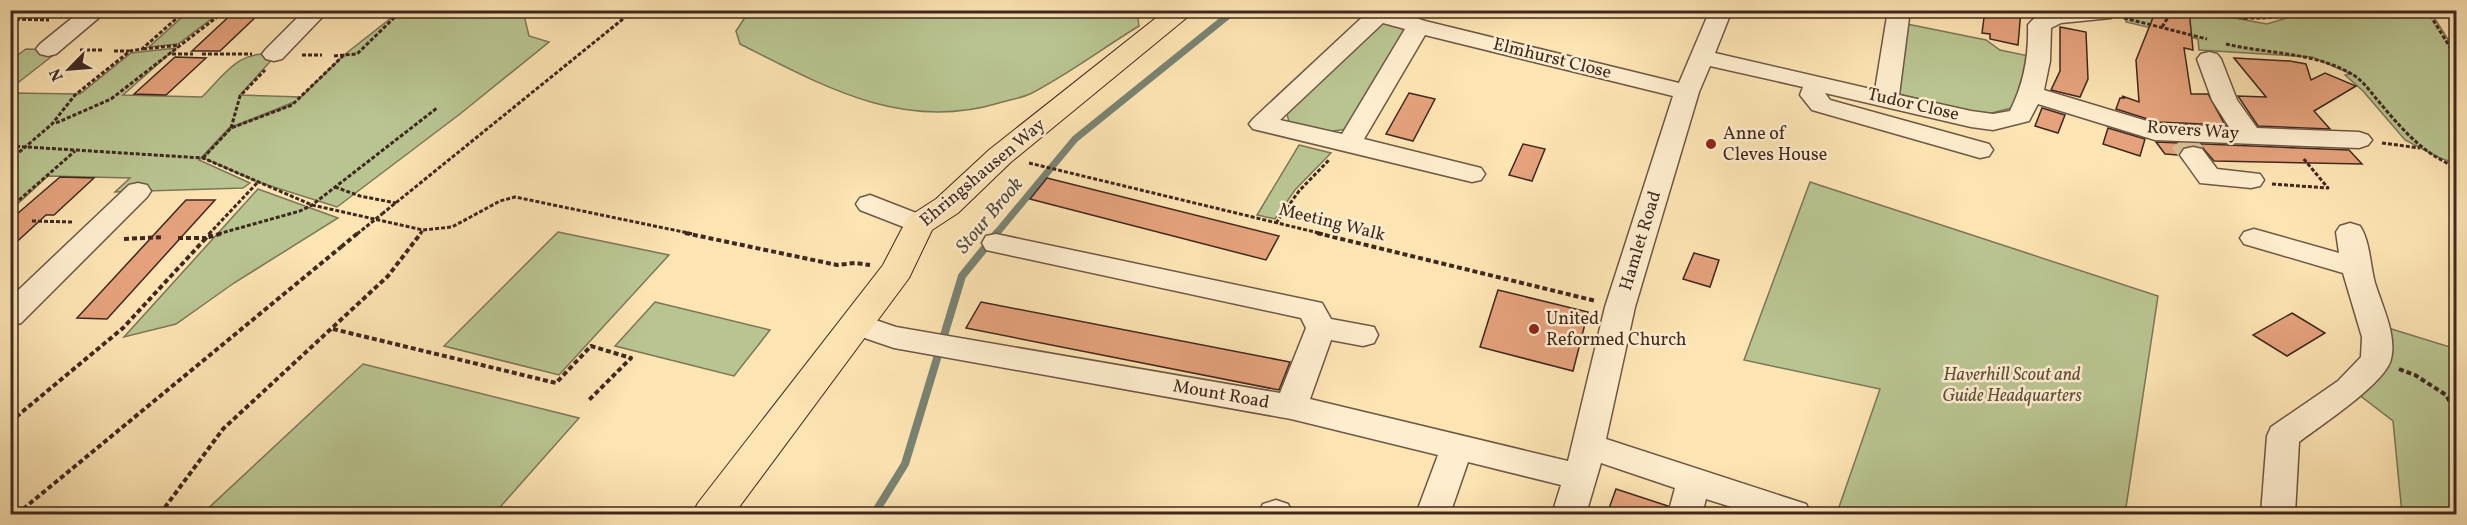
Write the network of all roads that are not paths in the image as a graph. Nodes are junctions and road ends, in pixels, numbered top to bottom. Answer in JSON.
{"nodes":[{"id":1,"x":97,"y":10,"type":"edge"},
{"id":2,"x":318,"y":10,"type":"edge"},
{"id":3,"x":1183,"y":10,"type":"edge"},
{"id":4,"x":1721,"y":10,"type":"edge"},
{"id":5,"x":1899,"y":10,"type":"edge"},
{"id":6,"x":1380,"y":12,"type":"edge"},
{"id":7,"x":2104,"y":12,"type":"edge"},
{"id":8,"x":2042,"y":14,"type":"edge"},
{"id":9,"x":1418,"y":26,"type":"junction"},
{"id":10,"x":48,"y":49,"type":"dead end"},
{"id":11,"x":274,"y":54,"type":"road end"},
{"id":12,"x":1702,"y":57,"type":"junction"},
{"id":13,"x":2209,"y":59,"type":"dead end"},
{"id":14,"x":1816,"y":84,"type":"junction"},
{"id":15,"x":1687,"y":92,"type":"junction"},
{"id":16,"x":2032,"y":94,"type":"junction"},
{"id":17,"x":1886,"y":98,"type":"junction"},
{"id":18,"x":2250,"y":136,"type":"junction"},
{"id":19,"x":2359,"y":140,"type":"road end"},
{"id":20,"x":1350,"y":143,"type":"junction"},
{"id":21,"x":2184,"y":143,"type":"junction"},
{"id":22,"x":1980,"y":150,"type":"dead end"},
{"id":23,"x":1472,"y":174,"type":"dead end"},
{"id":24,"x":2251,"y":180,"type":"road end"},
{"id":25,"x":138,"y":191,"type":"dead end"},
{"id":26,"x":870,"y":204,"type":"dead end"},
{"id":27,"x":920,"y":224,"type":"junction"},
{"id":28,"x":2350,"y":232,"type":"dead end"},
{"id":29,"x":2254,"y":238,"type":"dead end"},
{"id":30,"x":996,"y":243,"type":"dead end"},
{"id":31,"x":2356,"y":267,"type":"junction"},
{"id":32,"x":17,"y":303,"type":"edge"},
{"id":33,"x":858,"y":325,"type":"junction"},
{"id":34,"x":1321,"y":328,"type":"junction"},
{"id":35,"x":1363,"y":335,"type":"dead end"},
{"id":36,"x":1291,"y":408,"type":"junction"},
{"id":37,"x":1457,"y":447,"type":"junction"},
{"id":38,"x":1584,"y":461,"type":"junction"},
{"id":39,"x":1694,"y":481,"type":"junction"},
{"id":40,"x":712,"y":514,"type":"edge"},
{"id":41,"x":1433,"y":514,"type":"edge"},
{"id":42,"x":1569,"y":514,"type":"edge"},
{"id":43,"x":1685,"y":514,"type":"edge"},
{"id":44,"x":1794,"y":514,"type":"edge"},
{"id":45,"x":2278,"y":514,"type":"edge"}],
"edges":[{"from":1,"to":10,"type":"street"},
{"from":2,"to":11,"type":"street"},
{"from":3,"to":27,"type":"main road","name":"Ehringshausen Way"},
{"from":4,"to":12,"type":"street","name":"Hamlet Road"},
{"from":5,"to":17,"type":"street"},
{"from":6,"to":9,"type":"street","name":"Elmhurst Close"},
{"from":6,"to":20,"type":"street","name":"Elmhurst Close"},
{"from":7,"to":8,"type":"street","name":"Tudor Close"},
{"from":8,"to":16,"type":"street","name":"Tudor Close"},
{"from":9,"to":15,"type":"street","name":"Elmhurst Close"},
{"from":9,"to":20,"type":"street"},
{"from":12,"to":14,"type":"street","name":"Tudor Close"},
{"from":12,"to":15,"type":"street","name":"Hamlet Road"},
{"from":13,"to":18,"type":"street"},
{"from":14,"to":17,"type":"street","name":"Tudor Close"},
{"from":14,"to":22,"type":"street"},
{"from":15,"to":38,"type":"street","name":"Hamlet Road"},
{"from":16,"to":17,"type":"street","name":"Tudor Close"},
{"from":16,"to":21,"type":"street","name":"Rovers Way"},
{"from":18,"to":19,"type":"street","name":"Rovers Way"},
{"from":18,"to":21,"type":"street","name":"Rovers Way"},
{"from":20,"to":23,"type":"street","name":"Elmhurst Close"},
{"from":21,"to":24,"type":"street"},
{"from":25,"to":32,"type":"street"},
{"from":26,"to":27,"type":"street"},
{"from":27,"to":33,"type":"main road","name":"Ehringshausen Way"},
{"from":28,"to":31,"type":"street"},
{"from":29,"to":31,"type":"street"},
{"from":30,"to":34,"type":"street"},
{"from":31,"to":45,"type":"street"},
{"from":33,"to":36,"type":"street","name":"Mount Road"},
{"from":33,"to":40,"type":"main road","name":"Ehringshausen Way"},
{"from":34,"to":35,"type":"street"},
{"from":34,"to":36,"type":"street"},
{"from":36,"to":37,"type":"street","name":"Mount Road"},
{"from":37,"to":38,"type":"street","name":"Mount Road"},
{"from":37,"to":41,"type":"street"},
{"from":38,"to":39,"type":"street","name":"Mount Road"},
{"from":38,"to":42,"type":"street","name":"Hamlet Road"},
{"from":39,"to":43,"type":"street"},
{"from":39,"to":44,"type":"street","name":"Mount Road"}]}
